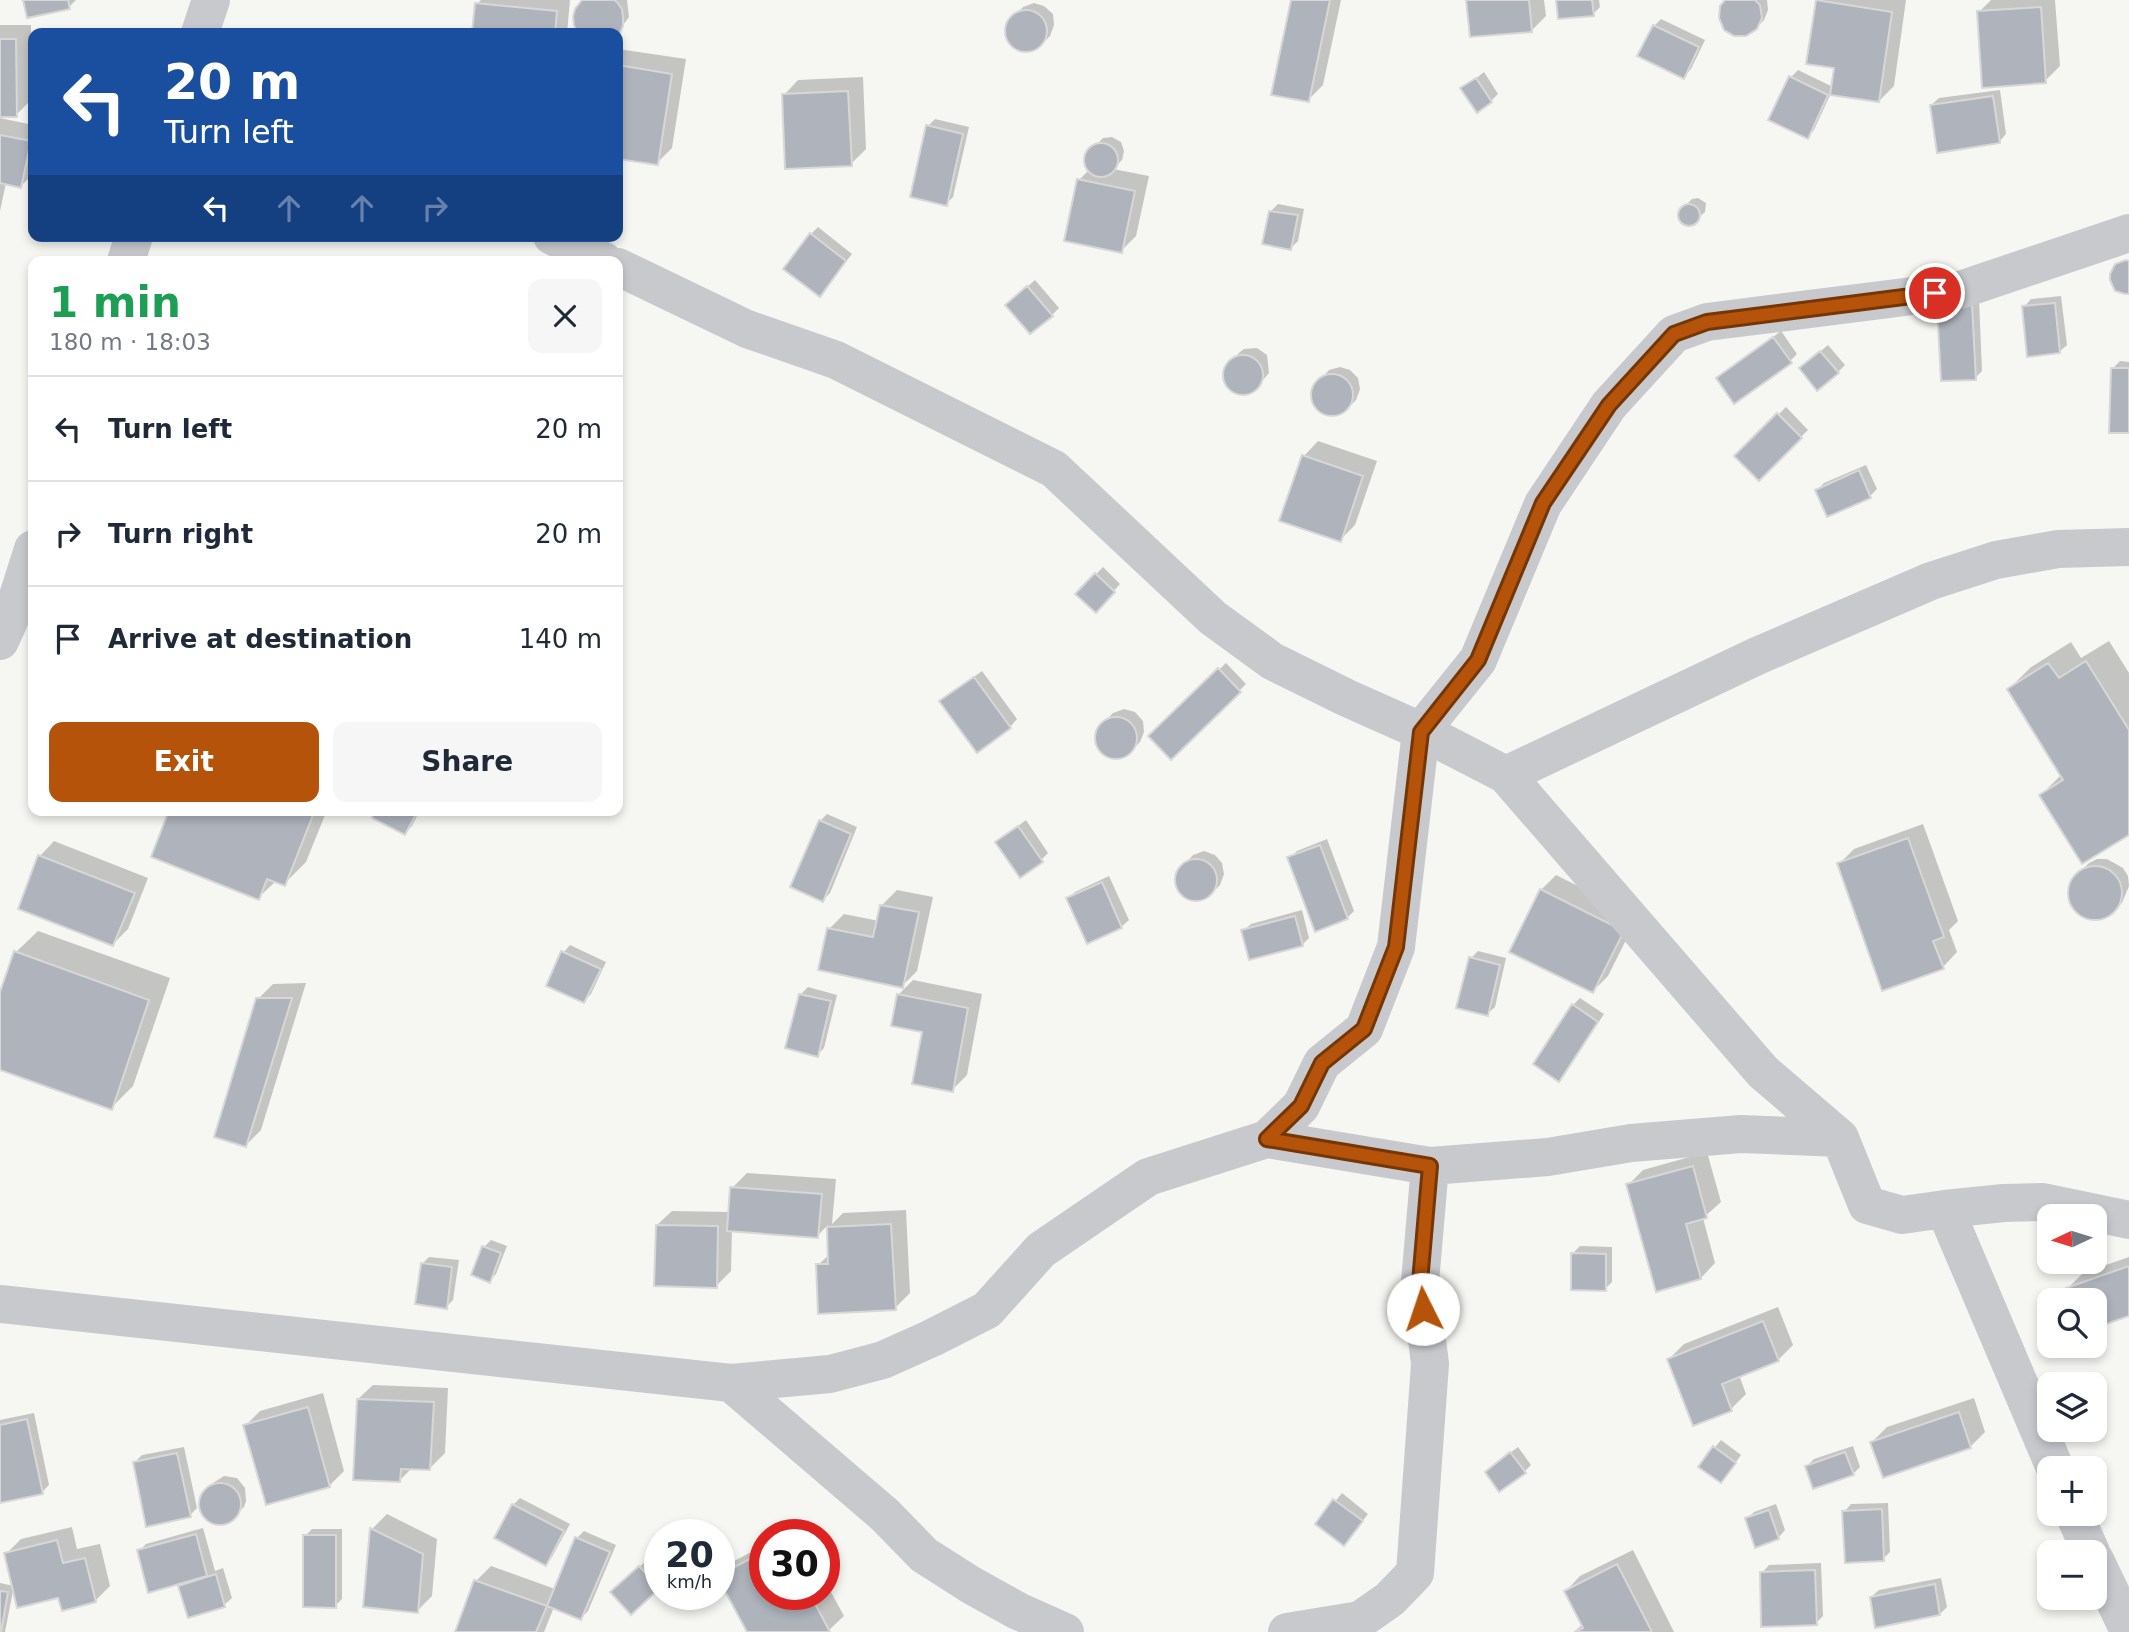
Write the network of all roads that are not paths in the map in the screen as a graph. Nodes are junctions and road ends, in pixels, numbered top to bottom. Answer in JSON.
{"nodes":[{"id":1,"x":211,"y":0,"type":"edge"},
{"id":2,"x":202,"y":28,"type":"edge"},
{"id":3,"x":2129,"y":233,"type":"edge"},
{"id":4,"x":564,"y":242,"type":"edge"},
{"id":5,"x":594,"y":256,"type":"edge"},
{"id":6,"x":623,"y":269,"type":"edge"},
{"id":7,"x":2129,"y":547,"type":"edge"},
{"id":8,"x":28,"y":565,"type":"edge"},
{"id":9,"x":0,"y":641,"type":"edge"},
{"id":10,"x":1421,"y":732,"type":"junction"},
{"id":11,"x":1506,"y":775,"type":"junction"},
{"id":12,"x":1840,"y":1138,"type":"junction"},
{"id":13,"x":1267,"y":1139,"type":"junction"},
{"id":14,"x":1430,"y":1166,"type":"junction"},
{"id":15,"x":1945,"y":1209,"type":"junction"},
{"id":16,"x":2129,"y":1220,"type":"edge"},
{"id":17,"x":0,"y":1304,"type":"edge"},
{"id":18,"x":731,"y":1383,"type":"junction"},
{"id":19,"x":2050,"y":1456,"type":"edge"},
{"id":20,"x":2107,"y":1585,"type":"edge"},
{"id":21,"x":2129,"y":1631,"type":"edge"},
{"id":22,"x":1065,"y":1632,"type":"edge"},
{"id":23,"x":1287,"y":1632,"type":"edge"}],
"edges":[{"from":1,"to":2,"type":"street"},
{"from":3,"to":10,"type":"street"},
{"from":4,"to":5,"type":"street"},
{"from":6,"to":10,"type":"street"},
{"from":7,"to":11,"type":"street"},
{"from":8,"to":9,"type":"street"},
{"from":10,"to":11,"type":"street"},
{"from":10,"to":13,"type":"street"},
{"from":11,"to":12,"type":"street"},
{"from":12,"to":14,"type":"street"},
{"from":12,"to":15,"type":"street"},
{"from":13,"to":14,"type":"street"},
{"from":13,"to":18,"type":"street"},
{"from":14,"to":23,"type":"street"},
{"from":15,"to":16,"type":"street"},
{"from":15,"to":19,"type":"street"},
{"from":17,"to":18,"type":"street"},
{"from":18,"to":22,"type":"street"},
{"from":20,"to":21,"type":"street"}]}
